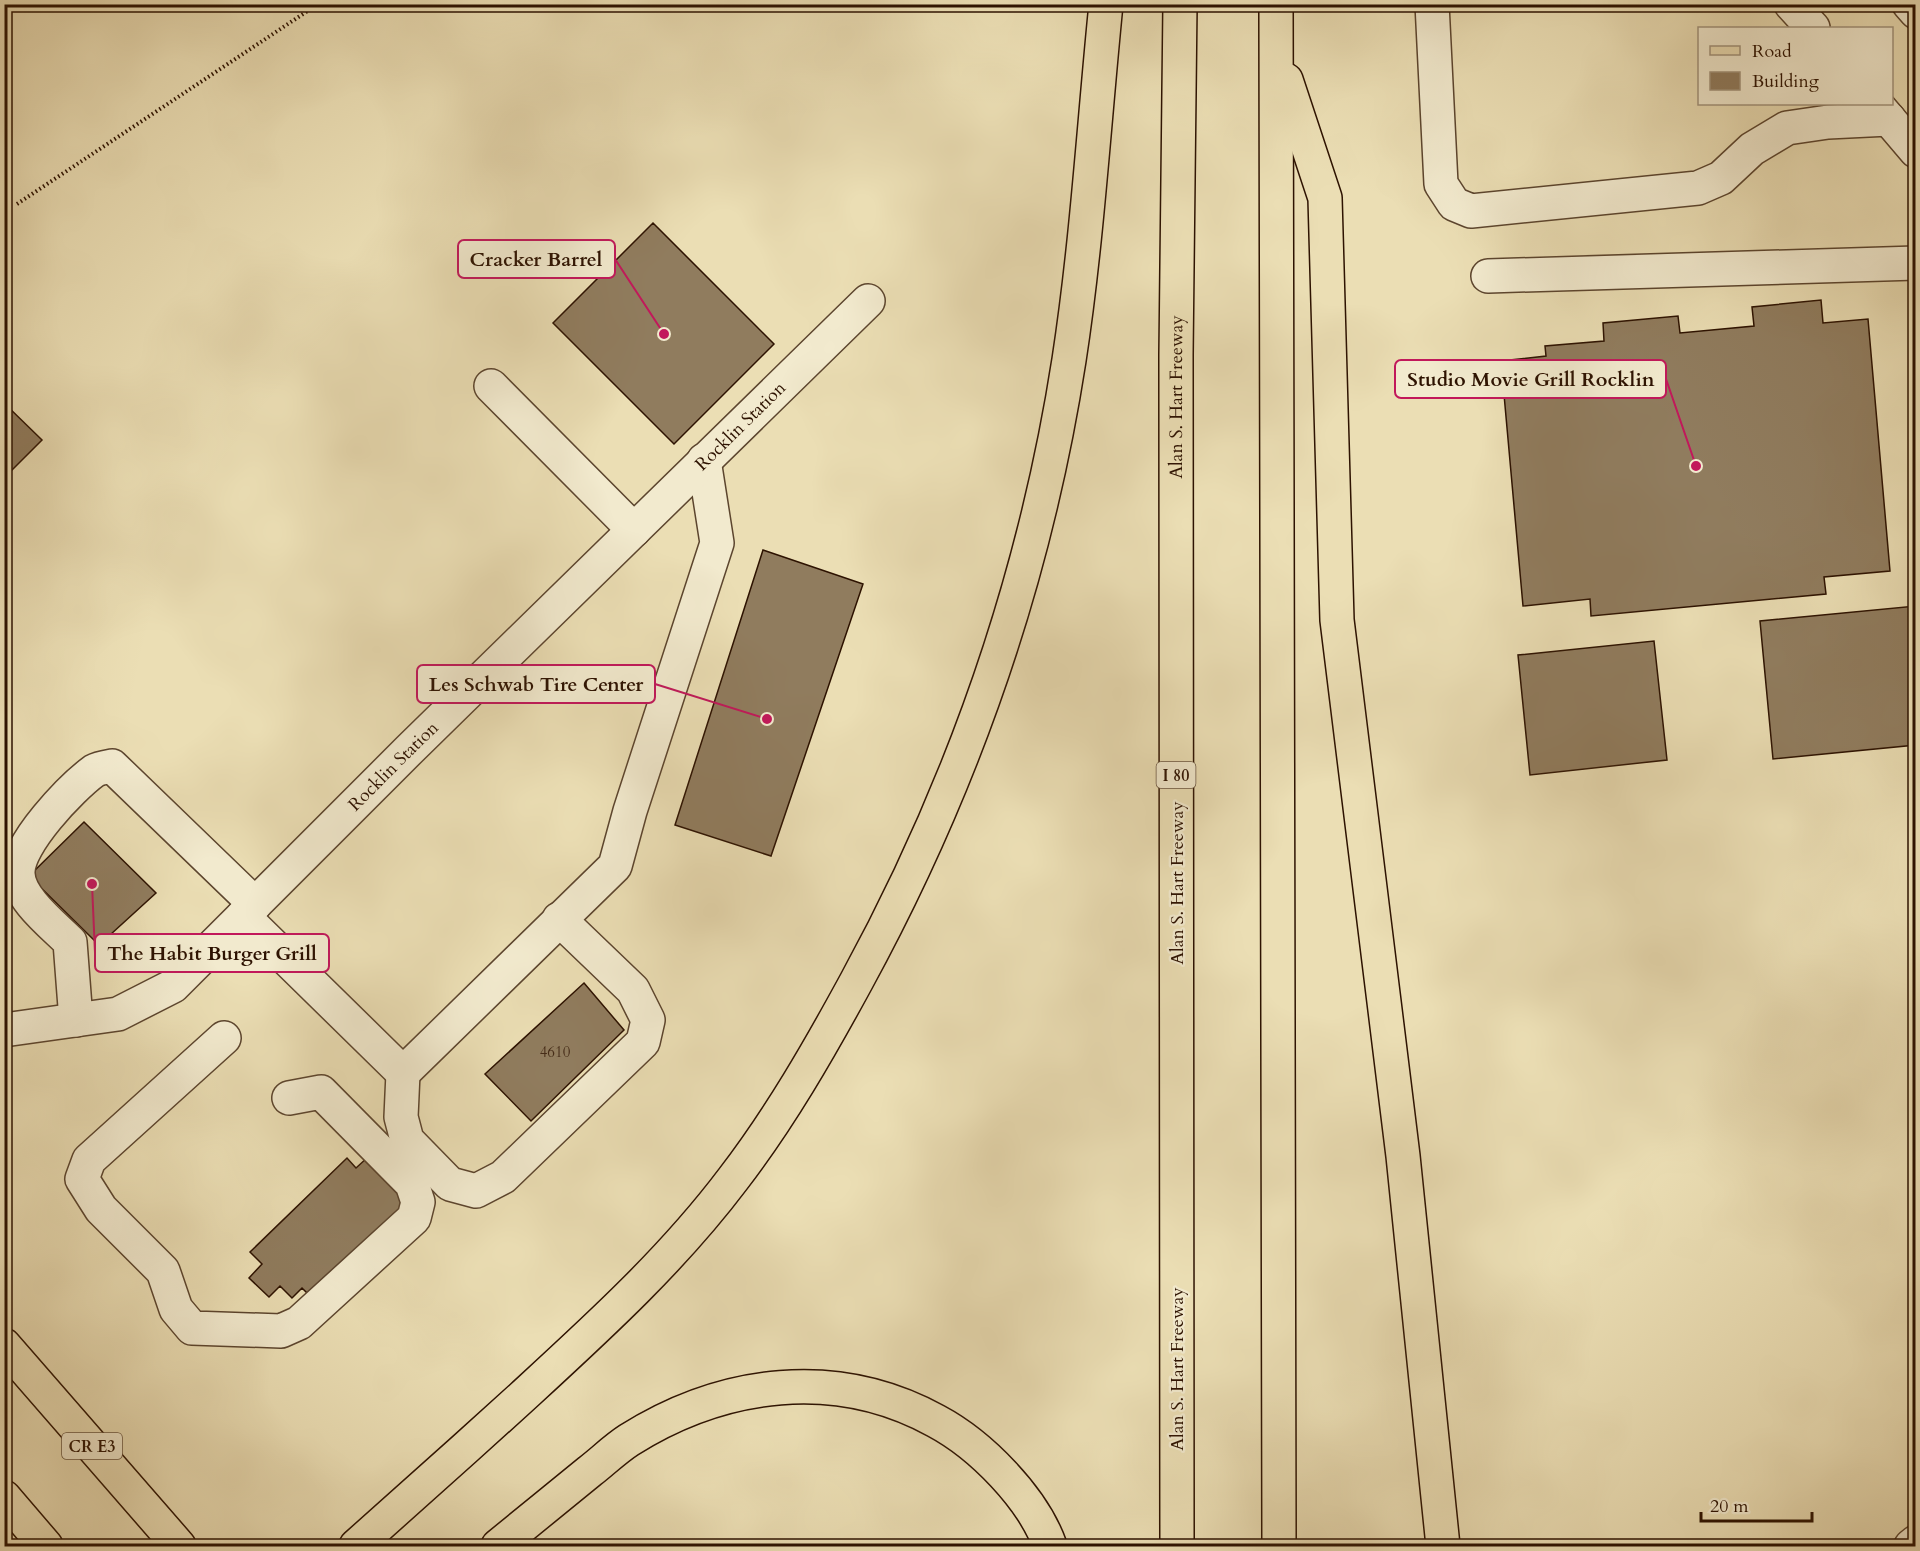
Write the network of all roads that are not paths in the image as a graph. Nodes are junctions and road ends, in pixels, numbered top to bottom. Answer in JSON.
{"nodes":[{"id":1,"x":1106,"y":4,"type":"edge"},
{"id":2,"x":1180,"y":4,"type":"edge"},
{"id":3,"x":1276,"y":4,"type":"edge"},
{"id":4,"x":1432,"y":4,"type":"edge"},
{"id":5,"x":1791,"y":4,"type":"edge"},
{"id":6,"x":1909,"y":4,"type":"edge"},
{"id":7,"x":1916,"y":12,"type":"edge"},
{"id":8,"x":1812,"y":27,"type":"edge"},
{"id":9,"x":1276,"y":50,"type":"junction"},
{"id":10,"x":1883,"y":111,"type":"edge"},
{"id":11,"x":1916,"y":151,"type":"edge"},
{"id":12,"x":1916,"y":263,"type":"edge"},
{"id":13,"x":1488,"y":276,"type":"dead end"},
{"id":14,"x":868,"y":301,"type":"dead end"},
{"id":15,"x":492,"y":386,"type":"dead end"},
{"id":16,"x":705,"y":460,"type":"junction"},
{"id":17,"x":634,"y":530,"type":"junction"},
{"id":18,"x":249,"y":910,"type":"junction"},
{"id":19,"x":559,"y":919,"type":"junction"},
{"id":20,"x":76,"y":1020,"type":"junction"},
{"id":21,"x":4,"y":1030,"type":"edge"},
{"id":22,"x":224,"y":1038,"type":"dead end"},
{"id":23,"x":403,"y":1073,"type":"junction"},
{"id":24,"x":289,"y":1098,"type":"dead end"},
{"id":25,"x":4,"y":1345,"type":"edge"},
{"id":26,"x":4,"y":1497,"type":"edge"},
{"id":27,"x":1916,"y":1542,"type":"edge"},
{"id":28,"x":46,"y":1546,"type":"edge"},
{"id":29,"x":179,"y":1546,"type":"edge"},
{"id":30,"x":356,"y":1546,"type":"edge"},
{"id":31,"x":498,"y":1546,"type":"edge"},
{"id":32,"x":1050,"y":1546,"type":"edge"},
{"id":33,"x":1177,"y":1546,"type":"edge"},
{"id":34,"x":1279,"y":1546,"type":"edge"},
{"id":35,"x":1443,"y":1546,"type":"edge"},
{"id":36,"x":1911,"y":1546,"type":"edge"}],
"edges":[{"from":1,"to":30,"type":"main road"},
{"from":2,"to":33,"type":"main road","name":"Alan S. Hart Freeway","number":"I 80"},
{"from":3,"to":9,"type":"main road"},
{"from":4,"to":10,"type":"lane"},
{"from":5,"to":8,"type":"lane"},
{"from":6,"to":7,"type":"lane"},
{"from":9,"to":34,"type":"main road"},
{"from":9,"to":35,"type":"main road"},
{"from":10,"to":11,"type":"lane"},
{"from":12,"to":13,"type":"lane"},
{"from":14,"to":16,"type":"lane","name":"Rocklin Station"},
{"from":15,"to":17,"type":"lane"},
{"from":16,"to":17,"type":"lane","name":"Rocklin Station"},
{"from":16,"to":19,"type":"lane"},
{"from":17,"to":18,"type":"lane","name":"Rocklin Station"},
{"from":18,"to":20,"type":"lane","name":"Rocklin Station"},
{"from":18,"to":20,"type":"lane"},
{"from":18,"to":23,"type":"lane"},
{"from":19,"to":23,"type":"lane"},
{"from":19,"to":23,"type":"lane"},
{"from":20,"to":21,"type":"lane","name":"Rocklin Station"},
{"from":22,"to":24,"type":"lane"},
{"from":25,"to":29,"type":"main road","number":"CR E3"},
{"from":26,"to":28,"type":"main road"},
{"from":27,"to":36,"type":"lane"},
{"from":31,"to":32,"type":"main road"}]}
